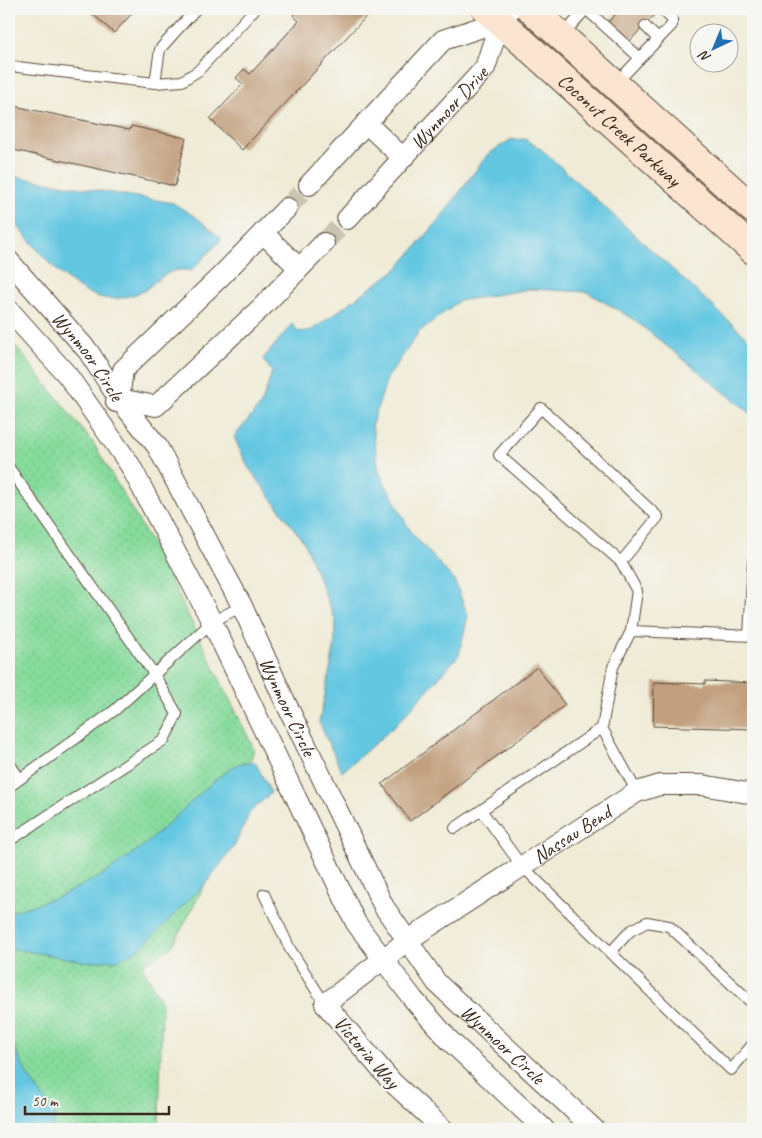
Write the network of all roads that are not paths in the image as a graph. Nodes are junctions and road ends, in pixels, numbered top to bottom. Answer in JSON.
{"nodes":[{"id":1,"x":196,"y":9,"type":"edge"},
{"id":2,"x":255,"y":9,"type":"edge"},
{"id":3,"x":531,"y":9,"type":"edge"},
{"id":4,"x":586,"y":9,"type":"edge"},
{"id":5,"x":661,"y":9,"type":"edge"},
{"id":6,"x":499,"y":13,"type":"edge"},
{"id":7,"x":644,"y":26,"type":"dead end"},
{"id":8,"x":561,"y":36,"type":"junction"},
{"id":9,"x":658,"y":39,"type":"junction"},
{"id":10,"x":640,"y":58,"type":"junction"},
{"id":11,"x":9,"y":66,"type":"edge"},
{"id":12,"x":155,"y":83,"type":"junction"},
{"id":13,"x":615,"y":84,"type":"junction"},
{"id":14,"x":366,"y":123,"type":"junction"},
{"id":15,"x":403,"y":158,"type":"junction"},
{"id":16,"x":309,"y":185,"type":"tunnel mouth"},
{"id":17,"x":287,"y":208,"type":"tunnel mouth"},
{"id":18,"x":753,"y":209,"type":"edge"},
{"id":19,"x":347,"y":219,"type":"tunnel mouth"},
{"id":20,"x":263,"y":233,"type":"junction"},
{"id":21,"x":324,"y":243,"type":"tunnel mouth"},
{"id":22,"x":753,"y":250,"type":"edge"},
{"id":23,"x":9,"y":261,"type":"edge"},
{"id":24,"x":299,"y":268,"type":"junction"},
{"id":25,"x":9,"y":310,"type":"edge"},
{"id":26,"x":119,"y":399,"type":"junction"},
{"id":27,"x":98,"y":420,"type":"junction"},
{"id":28,"x":9,"y":468,"type":"edge"},
{"id":29,"x":753,"y":561,"type":"edge"},
{"id":30,"x":621,"y":562,"type":"junction"},
{"id":31,"x":242,"y":606,"type":"junction"},
{"id":32,"x":212,"y":622,"type":"junction"},
{"id":33,"x":631,"y":631,"type":"junction"},
{"id":34,"x":751,"y":636,"type":"edge"},
{"id":35,"x":154,"y":674,"type":"junction"},
{"id":36,"x":602,"y":728,"type":"junction"},
{"id":37,"x":9,"y":763,"type":"edge"},
{"id":38,"x":20,"y":779,"type":"junction"},
{"id":39,"x":9,"y":787,"type":"edge"},
{"id":40,"x":636,"y":792,"type":"junction"},
{"id":41,"x":753,"y":794,"type":"edge"},
{"id":42,"x":481,"y":810,"type":"junction"},
{"id":43,"x":455,"y":828,"type":"dead end"},
{"id":44,"x":9,"y":841,"type":"edge"},
{"id":45,"x":520,"y":865,"type":"junction"},
{"id":46,"x":264,"y":894,"type":"dead end"},
{"id":47,"x":408,"y":940,"type":"junction"},
{"id":48,"x":610,"y":953,"type":"junction"},
{"id":49,"x":382,"y":960,"type":"junction"},
{"id":50,"x":325,"y":1004,"type":"junction"},
{"id":51,"x":753,"y":1004,"type":"edge"},
{"id":52,"x":753,"y":1044,"type":"edge"},
{"id":53,"x":444,"y":1129,"type":"edge"},
{"id":54,"x":544,"y":1129,"type":"edge"},
{"id":55,"x":594,"y":1129,"type":"edge"}],
"edges":[{"from":1,"to":12,"type":"lane"},
{"from":2,"to":12,"type":"lane"},
{"from":3,"to":8,"type":"main road","name":"Coconut Creek Parkway"},
{"from":4,"to":8,"type":"lane"},
{"from":4,"to":10,"type":"lane"},
{"from":5,"to":9,"type":"lane"},
{"from":6,"to":14,"type":"street","name":"Wynmoor Drive"},
{"from":6,"to":15,"type":"street","name":"Wynmoor Drive"},
{"from":6,"to":22,"type":"main road","name":"Coconut Creek Parkway"},
{"from":7,"to":9,"type":"lane"},
{"from":8,"to":13,"type":"main road","name":"Coconut Creek Parkway"},
{"from":9,"to":10,"type":"lane"},
{"from":10,"to":13,"type":"lane"},
{"from":11,"to":12,"type":"lane"},
{"from":13,"to":18,"type":"main road","name":"Coconut Creek Parkway"},
{"from":14,"to":15,"type":"street"},
{"from":14,"to":16,"type":"street","name":"Wynmoor Drive"},
{"from":15,"to":19,"type":"street","name":"Wynmoor Drive"},
{"from":17,"to":20,"type":"street"},
{"from":20,"to":24,"type":"street"},
{"from":20,"to":26,"type":"street"},
{"from":21,"to":24,"type":"street"},
{"from":23,"to":26,"type":"street","name":"Wynmoor Circle"},
{"from":24,"to":26,"type":"street"},
{"from":25,"to":27,"type":"street","name":"Wynmoor Circle"},
{"from":26,"to":27,"type":"street"},
{"from":26,"to":31,"type":"street","name":"Wynmoor Circle"},
{"from":27,"to":32,"type":"street","name":"Wynmoor Circle"},
{"from":28,"to":35,"type":"lane"},
{"from":29,"to":34,"type":"lane"},
{"from":30,"to":30,"type":"lane"},
{"from":30,"to":33,"type":"lane"},
{"from":31,"to":32,"type":"lane"},
{"from":31,"to":47,"type":"street","name":"Wynmoor Circle"},
{"from":32,"to":35,"type":"lane"},
{"from":32,"to":49,"type":"street","name":"Wynmoor Circle"},
{"from":33,"to":34,"type":"lane"},
{"from":33,"to":36,"type":"lane"},
{"from":35,"to":38,"type":"lane"},
{"from":35,"to":44,"type":"lane"},
{"from":36,"to":40,"type":"lane"},
{"from":36,"to":42,"type":"lane"},
{"from":37,"to":38,"type":"lane"},
{"from":38,"to":39,"type":"lane"},
{"from":40,"to":41,"type":"street","name":"Nassau Bend"},
{"from":40,"to":45,"type":"street","name":"Nassau Bend"},
{"from":42,"to":43,"type":"lane"},
{"from":42,"to":45,"type":"lane"},
{"from":45,"to":47,"type":"street","name":"Nassau Bend"},
{"from":45,"to":48,"type":"lane"},
{"from":46,"to":50,"type":"lane"},
{"from":47,"to":49,"type":"street","name":"Victoria Way"},
{"from":47,"to":55,"type":"street","name":"Wynmoor Circle"},
{"from":48,"to":51,"type":"lane"},
{"from":48,"to":52,"type":"lane"},
{"from":49,"to":50,"type":"street","name":"Victoria Way"},
{"from":49,"to":54,"type":"street","name":"Wynmoor Circle"},
{"from":50,"to":53,"type":"street","name":"Victoria Way"}]}
